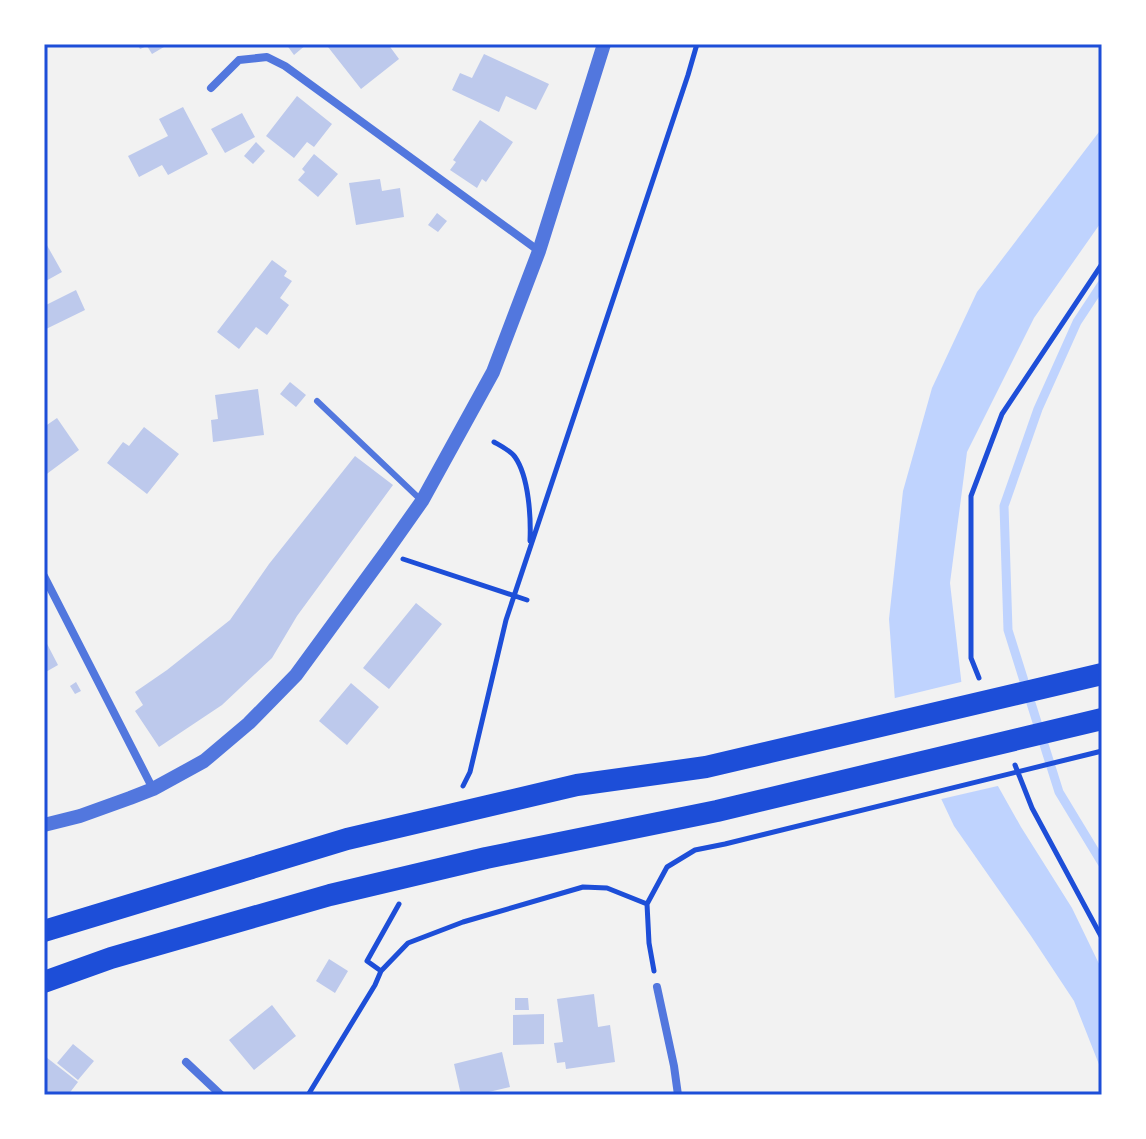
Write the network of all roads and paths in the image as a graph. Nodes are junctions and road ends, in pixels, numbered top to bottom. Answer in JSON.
{"nodes":[{"id":1,"x":604,"y":44,"type":"edge"},
{"id":2,"x":697,"y":44,"type":"edge"},
{"id":3,"x":211,"y":88,"type":"dead end"},
{"id":4,"x":539,"y":251,"type":"junction"},
{"id":5,"x":1102,"y":264,"type":"edge"},
{"id":6,"x":317,"y":401,"type":"dead end"},
{"id":7,"x":494,"y":442,"type":"dead end"},
{"id":8,"x":422,"y":501,"type":"junction"},
{"id":9,"x":530,"y":550,"type":"junction"},
{"id":10,"x":404,"y":559,"type":"dead end"},
{"id":11,"x":44,"y":576,"type":"edge"},
{"id":12,"x":527,"y":600,"type":"dead end"},
{"id":13,"x":1102,"y":674,"type":"edge"},
{"id":14,"x":982,"y":685,"type":"dead end"},
{"id":15,"x":1102,"y":719,"type":"edge"},
{"id":16,"x":1102,"y":751,"type":"edge"},
{"id":17,"x":1010,"y":753,"type":"dead end"},
{"id":18,"x":470,"y":772,"type":"dead end"},
{"id":19,"x":153,"y":789,"type":"junction"},
{"id":20,"x":44,"y":825,"type":"edge"},
{"id":21,"x":647,"y":904,"type":"junction"},
{"id":22,"x":44,"y":931,"type":"edge"},
{"id":23,"x":1102,"y":938,"type":"edge"},
{"id":24,"x":371,"y":954,"type":"dead end"},
{"id":25,"x":381,"y":971,"type":"junction"},
{"id":26,"x":44,"y":982,"type":"edge"},
{"id":27,"x":657,"y":987,"type":"joint"},
{"id":28,"x":186,"y":1062,"type":"dead end"},
{"id":29,"x":221,"y":1095,"type":"edge"},
{"id":30,"x":308,"y":1095,"type":"edge"},
{"id":31,"x":678,"y":1095,"type":"edge"}],
"edges":[{"from":1,"to":4,"type":"street"},
{"from":2,"to":9,"type":"path"},
{"from":3,"to":4,"type":"street"},
{"from":4,"to":8,"type":"street"},
{"from":5,"to":14,"type":"path"},
{"from":6,"to":8,"type":"lane"},
{"from":7,"to":9,"type":"path"},
{"from":8,"to":19,"type":"street"},
{"from":9,"to":18,"type":"path"},
{"from":10,"to":12,"type":"path"},
{"from":11,"to":19,"type":"street"},
{"from":13,"to":22,"type":"highway"},
{"from":15,"to":26,"type":"highway"},
{"from":16,"to":21,"type":"path"},
{"from":17,"to":23,"type":"path"},
{"from":19,"to":20,"type":"street"},
{"from":21,"to":25,"type":"path"},
{"from":21,"to":27,"type":"path"},
{"from":24,"to":25,"type":"path"},
{"from":25,"to":30,"type":"path"},
{"from":27,"to":31,"type":"street"},
{"from":28,"to":29,"type":"street"}]}
